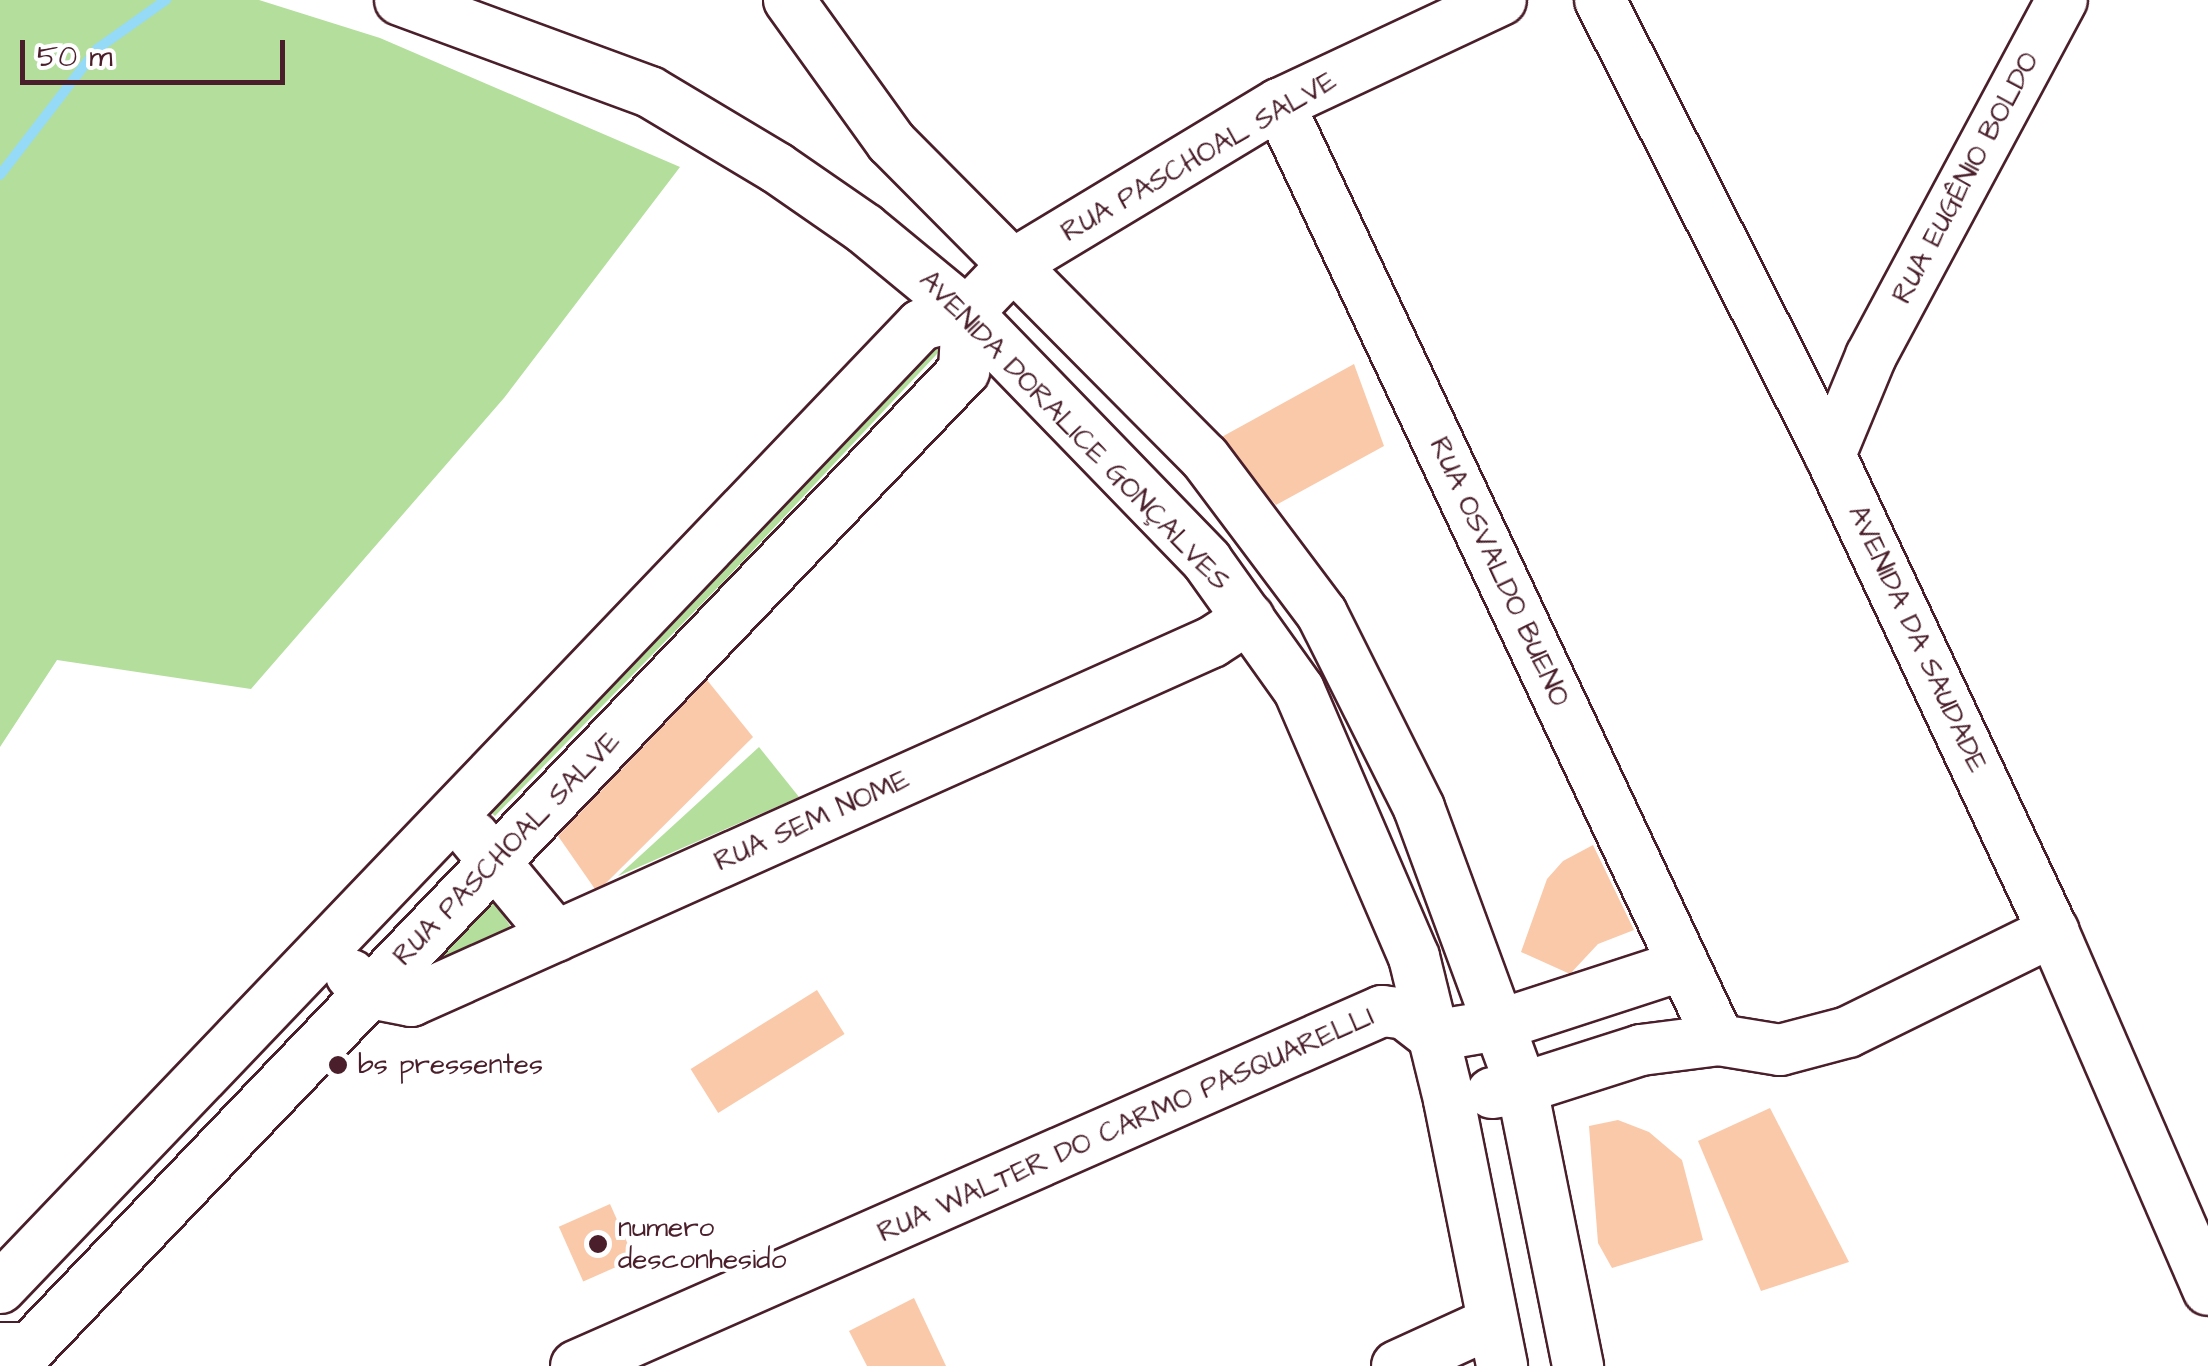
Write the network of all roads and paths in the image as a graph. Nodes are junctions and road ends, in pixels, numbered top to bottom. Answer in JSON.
{"nodes":[{"id":1,"x":400,"y":0,"type":"edge"},
{"id":2,"x":1501,"y":0,"type":"edge"},
{"id":3,"x":1600,"y":0,"type":"edge"},
{"id":4,"x":2062,"y":0,"type":"edge"},
{"id":5,"x":797,"y":12,"type":"edge"},
{"id":6,"x":1279,"y":104,"type":"junction"},
{"id":7,"x":1015,"y":263,"type":"junction"},
{"id":8,"x":967,"y":313,"type":"junction"},
{"id":9,"x":1871,"y":356,"type":"junction"},
{"id":10,"x":1784,"y":362,"type":"junction"},
{"id":11,"x":1830,"y":455,"type":"junction"},
{"id":12,"x":1248,"y":618,"type":"junction"},
{"id":13,"x":454,"y":812,"type":"junction"},
{"id":14,"x":495,"y":862,"type":"junction"},
{"id":15,"x":2053,"y":930,"type":"junction"},
{"id":16,"x":556,"y":936,"type":"junction"},
{"id":17,"x":325,"y":948,"type":"junction"},
{"id":18,"x":1684,"y":965,"type":"junction"},
{"id":19,"x":370,"y":993,"type":"junction"},
{"id":20,"x":1499,"y":1025,"type":"junction"},
{"id":21,"x":1433,"y":1036,"type":"junction"},
{"id":22,"x":1719,"y":1040,"type":"junction"},
{"id":23,"x":1522,"y":1088,"type":"junction"},
{"id":24,"x":1448,"y":1100,"type":"junction"},
{"id":25,"x":0,"y":1288,"type":"edge"},
{"id":26,"x":2208,"y":1290,"type":"edge"},
{"id":27,"x":1497,"y":1344,"type":"edge"},
{"id":28,"x":0,"y":1348,"type":"edge"},
{"id":29,"x":576,"y":1366,"type":"edge"},
{"id":30,"x":1397,"y":1366,"type":"edge"},
{"id":31,"x":1578,"y":1366,"type":"edge"}],
"edges":[{"from":1,"to":8,"type":"street","name":"AVENIDA DORALICE GONÇALVES"},
{"from":2,"to":6,"type":"street","name":"RUA PASCHOAL SALVE"},
{"from":3,"to":10,"type":"street","name":"AVENIDA DA SAUDADE"},
{"from":4,"to":9,"type":"street","name":"RUA EUGÊNIO BOLDO"},
{"from":5,"to":7,"type":"street"},
{"from":6,"to":7,"type":"street","name":"RUA PASCHOAL SALVE"},
{"from":6,"to":18,"type":"street","name":"RUA OSVALDO BUENO"},
{"from":7,"to":8,"type":"street","name":"RUA PASCHOAL SALVE"},
{"from":7,"to":20,"type":"street"},
{"from":8,"to":12,"type":"street","name":"AVENIDA DORALICE GONÇALVES"},
{"from":8,"to":13,"type":"street"},
{"from":8,"to":14,"type":"street","name":"RUA PASCHOAL SALVE"},
{"from":9,"to":10,"type":"street"},
{"from":9,"to":11,"type":"street","name":"RUA EUGÊNIO BOLDO"},
{"from":10,"to":11,"type":"street","name":"AVENIDA DA SAUDADE"},
{"from":11,"to":15,"type":"street","name":"AVENIDA DA SAUDADE"},
{"from":12,"to":16,"type":"street","name":"RUA SEM NOME"},
{"from":12,"to":21,"type":"street","name":"AVENIDA DORALICE GONÇALVES"},
{"from":13,"to":14,"type":"street"},
{"from":13,"to":17,"type":"street"},
{"from":14,"to":16,"type":"street"},
{"from":14,"to":19,"type":"street","name":"RUA PASCHOAL SALVE"},
{"from":15,"to":22,"type":"street"},
{"from":15,"to":26,"type":"street","name":"AVENIDA DA SAUDADE"},
{"from":16,"to":19,"type":"street","name":"RUA SEM NOME"},
{"from":17,"to":19,"type":"street"},
{"from":17,"to":25,"type":"street"},
{"from":18,"to":20,"type":"street"},
{"from":18,"to":22,"type":"street","name":"RUA OSVALDO BUENO"},
{"from":19,"to":28,"type":"street","name":"RUA PASCHOAL SALVE"},
{"from":20,"to":21,"type":"street"},
{"from":20,"to":23,"type":"street"},
{"from":21,"to":24,"type":"street","name":"AVENIDA DORALICE GONÇALVES"},
{"from":21,"to":29,"type":"street","name":"RUA WALTER DO CARMO PASQUARELLI"},
{"from":22,"to":23,"type":"street"},
{"from":23,"to":24,"type":"street"},
{"from":23,"to":31,"type":"street"},
{"from":24,"to":27,"type":"street","name":"AVENIDA DORALICE GONÇALVES"},
{"from":27,"to":30,"type":"street"}]}
